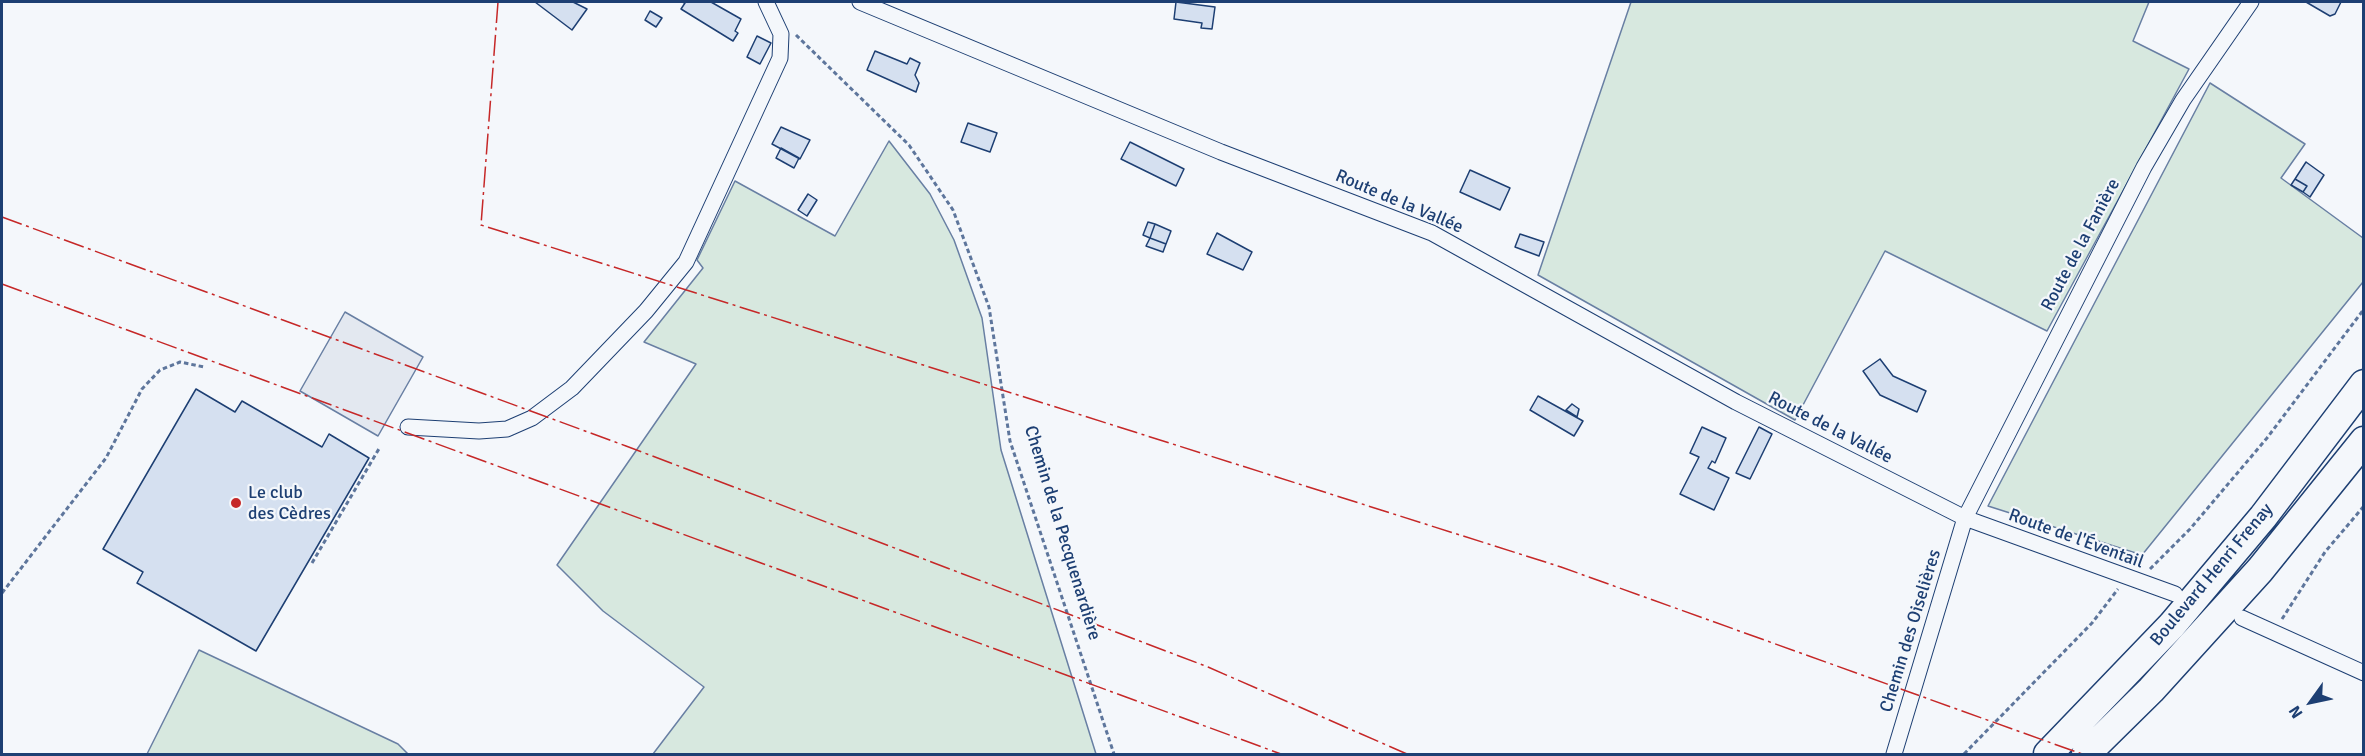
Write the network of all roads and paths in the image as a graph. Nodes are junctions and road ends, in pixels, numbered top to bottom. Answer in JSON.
{"nodes":[{"id":1,"x":860,"y":2,"type":"edge"},
{"id":2,"x":2251,"y":2,"type":"edge"},
{"id":3,"x":770,"y":7,"type":"edge"},
{"id":4,"x":2364,"y":309,"type":"edge"},
{"id":5,"x":204,"y":366,"type":"dead end"},
{"id":6,"x":2364,"y":384,"type":"edge"},
{"id":7,"x":408,"y":427,"type":"dead end"},
{"id":8,"x":2364,"y":441,"type":"edge"},
{"id":9,"x":380,"y":447,"type":"dead end"},
{"id":10,"x":2364,"y":506,"type":"edge"},
{"id":11,"x":1965,"y":518,"type":"junction"},
{"id":12,"x":312,"y":563,"type":"dead end"},
{"id":13,"x":2132,"y":579,"type":"junction"},
{"id":14,"x":2,"y":593,"type":"edge"},
{"id":15,"x":2175,"y":594,"type":"dead end"},
{"id":16,"x":2242,"y":618,"type":"dead end"},
{"id":17,"x":2274,"y":631,"type":"junction"},
{"id":18,"x":2364,"y":673,"type":"edge"},
{"id":19,"x":1114,"y":754,"type":"edge"},
{"id":20,"x":1894,"y":754,"type":"edge"},
{"id":21,"x":1964,"y":754,"type":"edge"},
{"id":22,"x":2048,"y":754,"type":"edge"},
{"id":23,"x":2086,"y":754,"type":"edge"}],
"edges":[{"from":1,"to":11,"type":"street","name":"Route de la Vallée"},
{"from":2,"to":11,"type":"street","name":"Route de la Fanière"},
{"from":3,"to":7,"type":"street"},
{"from":3,"to":19,"type":"path","name":"Chemin de la Pecquenardière"},
{"from":4,"to":13,"type":"path"},
{"from":5,"to":14,"type":"path"},
{"from":6,"to":22,"type":"highway","name":"Boulevard Henri Frenay"},
{"from":8,"to":23,"type":"highway","name":"Boulevard Henri Frenay"},
{"from":9,"to":12,"type":"path"},
{"from":10,"to":17,"type":"path"},
{"from":11,"to":13,"type":"street","name":"Route de l'Éventail"},
{"from":11,"to":20,"type":"street","name":"Chemin des Oiselières"},
{"from":13,"to":15,"type":"street","name":"Route de l'Éventail"},
{"from":13,"to":21,"type":"path"},
{"from":16,"to":17,"type":"street"},
{"from":17,"to":18,"type":"street"}]}
